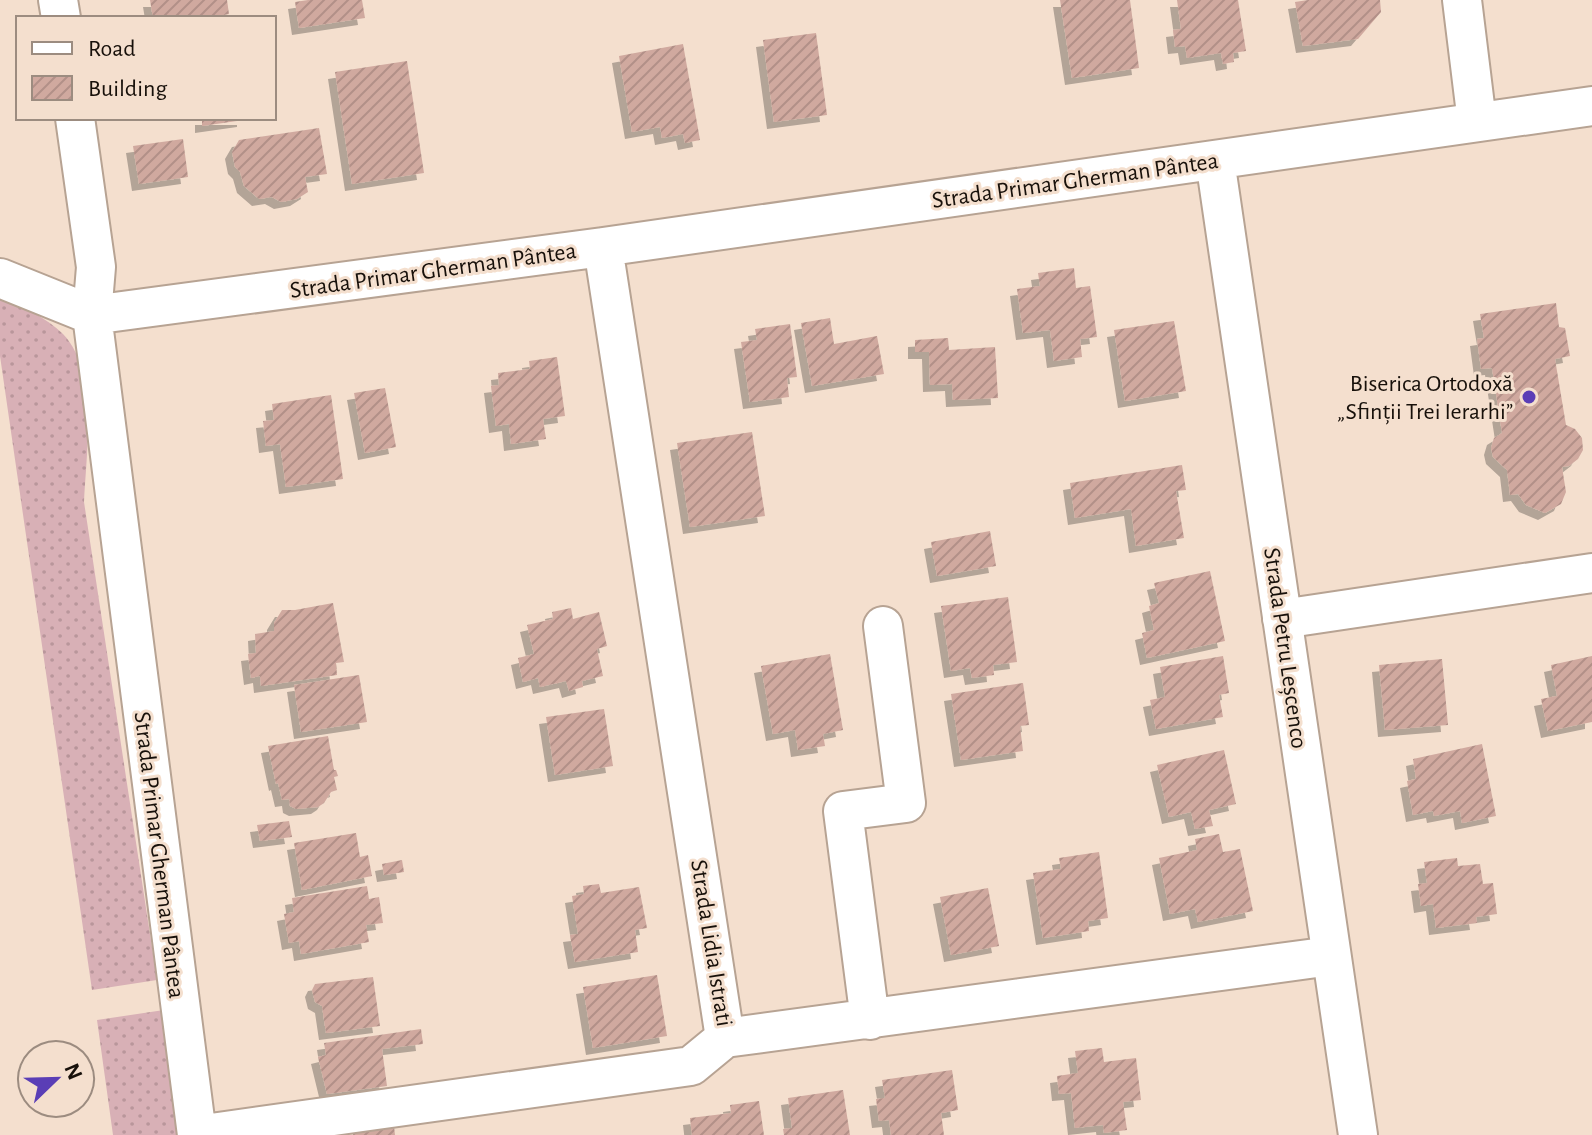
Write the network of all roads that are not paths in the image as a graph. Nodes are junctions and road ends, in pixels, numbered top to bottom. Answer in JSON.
{"nodes":[{"id":1,"x":1462,"y":0,"type":"edge"},
{"id":2,"x":1592,"y":106,"type":"edge"},
{"id":3,"x":75,"y":120,"type":"edge"},
{"id":4,"x":1477,"y":122,"type":"junction"},
{"id":5,"x":1215,"y":160,"type":"junction"},
{"id":6,"x":603,"y":247,"type":"junction"},
{"id":7,"x":0,"y":278,"type":"edge"},
{"id":8,"x":92,"y":315,"type":"junction"},
{"id":9,"x":1592,"y":573,"type":"edge"},
{"id":10,"x":1282,"y":619,"type":"junction"},
{"id":11,"x":883,"y":626,"type":"dead end"},
{"id":12,"x":1331,"y":956,"type":"junction"},
{"id":13,"x":870,"y":1020,"type":"junction"},
{"id":14,"x":725,"y":1038,"type":"junction"},
{"id":15,"x":197,"y":1135,"type":"edge"},
{"id":16,"x":1358,"y":1135,"type":"edge"}],
"edges":[{"from":1,"to":4,"type":"street"},
{"from":2,"to":4,"type":"street","name":"Strada Primar Gherman Pântea"},
{"from":3,"to":8,"type":"street"},
{"from":4,"to":5,"type":"street","name":"Strada Primar Gherman Pântea"},
{"from":5,"to":6,"type":"street","name":"Strada Primar Gherman Pântea"},
{"from":5,"to":10,"type":"street","name":"Strada Petru Leșcenco"},
{"from":6,"to":8,"type":"street","name":"Strada Primar Gherman Pântea"},
{"from":6,"to":14,"type":"street","name":"Strada Lidia Istrati"},
{"from":7,"to":8,"type":"street"},
{"from":8,"to":15,"type":"street","name":"Strada Primar Gherman Pântea"},
{"from":9,"to":10,"type":"street"},
{"from":10,"to":12,"type":"street","name":"Strada Petru Leșcenco"},
{"from":11,"to":13,"type":"street"},
{"from":12,"to":13,"type":"street","name":"Strada Lidia Istrati"},
{"from":12,"to":16,"type":"street","name":"Strada Petru Leșcenco"},
{"from":13,"to":14,"type":"street","name":"Strada Lidia Istrati"},
{"from":14,"to":15,"type":"street"}]}
